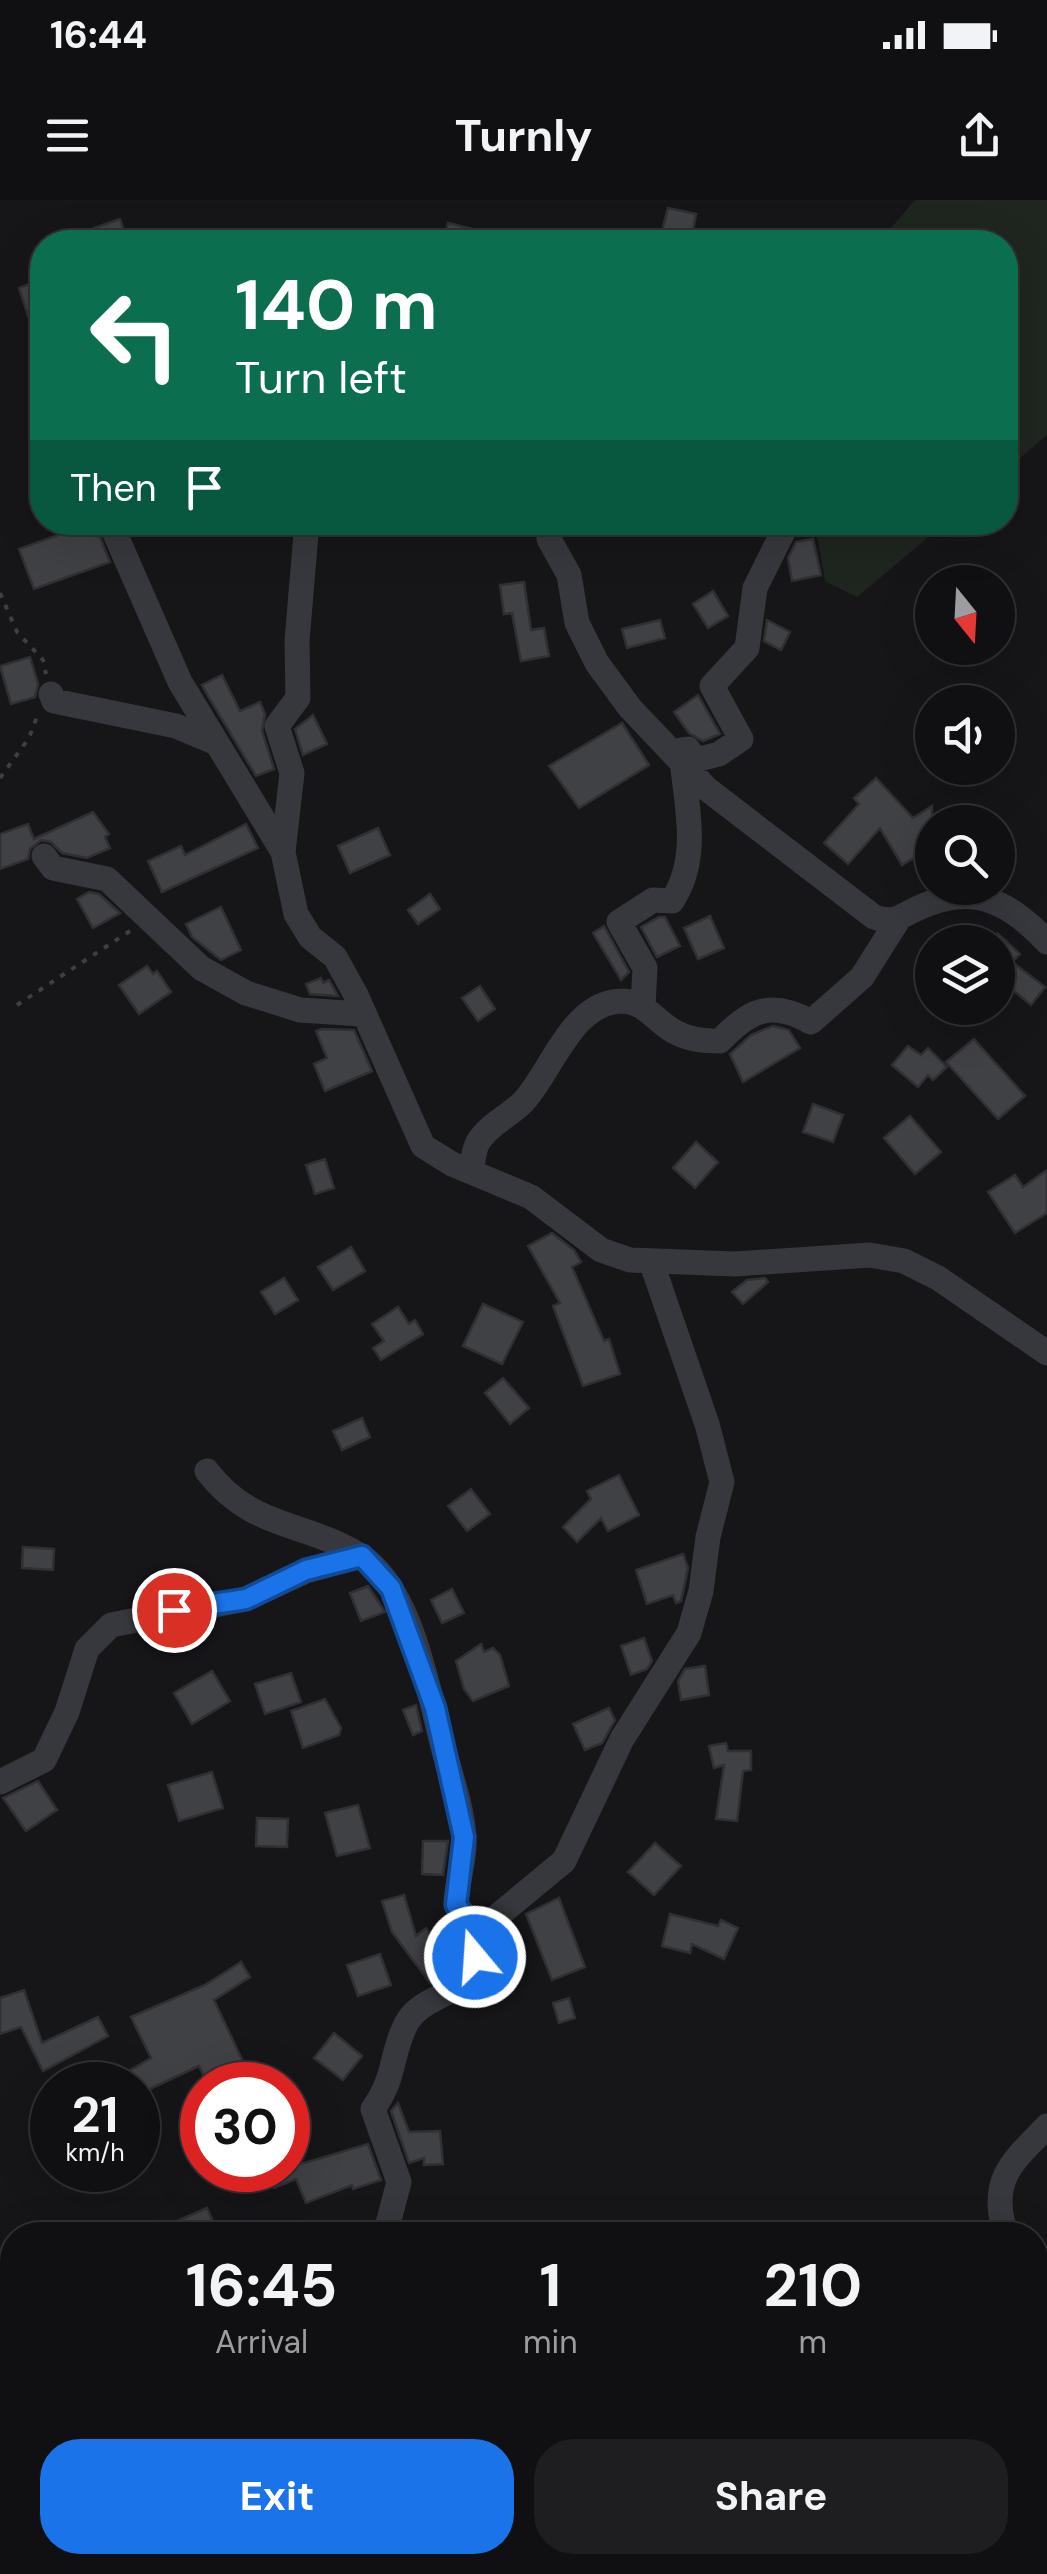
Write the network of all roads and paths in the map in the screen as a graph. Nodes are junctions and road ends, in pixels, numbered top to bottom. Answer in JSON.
{"nodes":[{"id":1,"x":116,"y":535,"type":"edge"},
{"id":2,"x":306,"y":535,"type":"edge"},
{"id":3,"x":549,"y":535,"type":"edge"},
{"id":4,"x":782,"y":535,"type":"edge"},
{"id":5,"x":0,"y":593,"type":"edge"},
{"id":6,"x":51,"y":694,"type":"junction"},
{"id":7,"x":214,"y":742,"type":"junction"},
{"id":8,"x":682,"y":760,"type":"junction"},
{"id":9,"x":0,"y":778,"type":"edge"},
{"id":10,"x":283,"y":852,"type":"junction"},
{"id":11,"x":44,"y":856,"type":"dead end"},
{"id":12,"x":898,"y":920,"type":"junction"},
{"id":13,"x":152,"y":921,"type":"junction"},
{"id":14,"x":1047,"y":942,"type":"edge"},
{"id":15,"x":17,"y":1006,"type":"dead end"},
{"id":16,"x":643,"y":1006,"type":"junction"},
{"id":17,"x":361,"y":1014,"type":"junction"},
{"id":18,"x":472,"y":1172,"type":"junction"},
{"id":19,"x":652,"y":1264,"type":"junction"},
{"id":20,"x":1047,"y":1352,"type":"edge"},
{"id":21,"x":207,"y":1472,"type":"dead end"},
{"id":22,"x":362,"y":1556,"type":"junction"},
{"id":23,"x":0,"y":1782,"type":"edge"},
{"id":24,"x":478,"y":1933,"type":"junction"},
{"id":25,"x":1047,"y":2126,"type":"edge"},
{"id":26,"x":388,"y":2222,"type":"edge"},
{"id":27,"x":1002,"y":2222,"type":"edge"}],
"edges":[{"from":1,"to":7,"type":"street"},
{"from":2,"to":10,"type":"street"},
{"from":3,"to":8,"type":"street"},
{"from":4,"to":8,"type":"street"},
{"from":5,"to":6,"type":"path"},
{"from":6,"to":7,"type":"street"},
{"from":6,"to":9,"type":"path"},
{"from":7,"to":10,"type":"street"},
{"from":8,"to":12,"type":"street"},
{"from":8,"to":16,"type":"street"},
{"from":10,"to":17,"type":"street"},
{"from":11,"to":13,"type":"street"},
{"from":12,"to":14,"type":"street"},
{"from":12,"to":16,"type":"street"},
{"from":13,"to":15,"type":"path"},
{"from":13,"to":17,"type":"street"},
{"from":16,"to":18,"type":"street"},
{"from":17,"to":18,"type":"street"},
{"from":18,"to":19,"type":"street"},
{"from":19,"to":20,"type":"street"},
{"from":19,"to":24,"type":"street"},
{"from":21,"to":22,"type":"street"},
{"from":22,"to":23,"type":"street"},
{"from":22,"to":24,"type":"street"},
{"from":24,"to":26,"type":"street"},
{"from":25,"to":27,"type":"street"}]}
